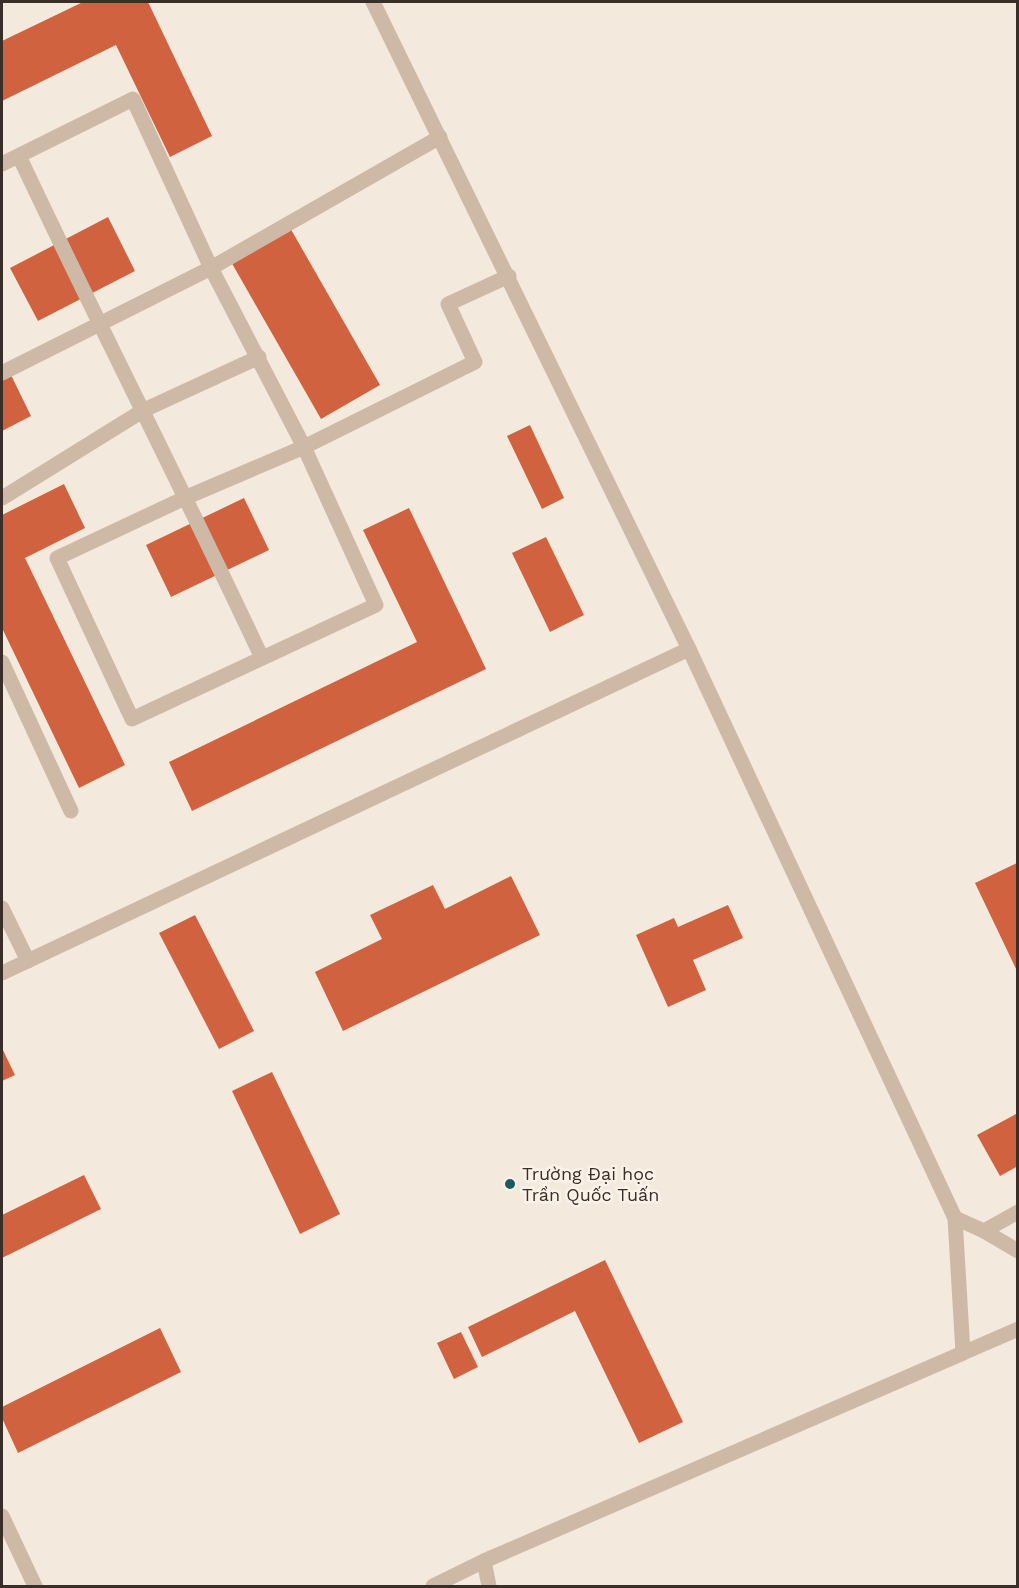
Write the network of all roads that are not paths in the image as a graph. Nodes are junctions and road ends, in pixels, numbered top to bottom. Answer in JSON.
{"nodes":[{"id":1,"x":373,"y":2,"type":"edge"},
{"id":2,"x":440,"y":137,"type":"junction"},
{"id":3,"x":19,"y":156,"type":"junction"},
{"id":4,"x":2,"y":164,"type":"edge"},
{"id":5,"x":211,"y":268,"type":"junction"},
{"id":6,"x":509,"y":276,"type":"junction"},
{"id":7,"x":98,"y":325,"type":"junction"},
{"id":8,"x":259,"y":357,"type":"junction"},
{"id":9,"x":2,"y":373,"type":"edge"},
{"id":10,"x":144,"y":410,"type":"junction"},
{"id":11,"x":304,"y":447,"type":"junction"},
{"id":12,"x":187,"y":497,"type":"junction"},
{"id":13,"x":2,"y":498,"type":"edge"},
{"id":14,"x":689,"y":649,"type":"junction"},
{"id":15,"x":262,"y":658,"type":"junction"},
{"id":16,"x":2,"y":662,"type":"edge"},
{"id":17,"x":71,"y":812,"type":"dead end"},
{"id":18,"x":2,"y":908,"type":"edge"},
{"id":19,"x":28,"y":961,"type":"junction"},
{"id":20,"x":2,"y":973,"type":"edge"},
{"id":21,"x":1017,"y":1212,"type":"edge"},
{"id":22,"x":955,"y":1218,"type":"junction"},
{"id":23,"x":984,"y":1231,"type":"junction"},
{"id":24,"x":1017,"y":1251,"type":"edge"},
{"id":25,"x":1017,"y":1329,"type":"edge"},
{"id":26,"x":963,"y":1353,"type":"junction"},
{"id":27,"x":2,"y":1516,"type":"edge"},
{"id":28,"x":484,"y":1561,"type":"junction"},
{"id":29,"x":35,"y":1587,"type":"edge"},
{"id":30,"x":433,"y":1587,"type":"edge"},
{"id":31,"x":489,"y":1587,"type":"edge"}],
"edges":[{"from":1,"to":2,"type":"lane"},
{"from":2,"to":5,"type":"lane"},
{"from":2,"to":6,"type":"lane"},
{"from":3,"to":4,"type":"lane"},
{"from":3,"to":5,"type":"lane"},
{"from":3,"to":7,"type":"lane"},
{"from":5,"to":7,"type":"lane"},
{"from":5,"to":8,"type":"lane"},
{"from":6,"to":11,"type":"lane"},
{"from":6,"to":14,"type":"lane"},
{"from":7,"to":9,"type":"lane"},
{"from":7,"to":10,"type":"lane"},
{"from":8,"to":10,"type":"lane"},
{"from":8,"to":11,"type":"lane"},
{"from":10,"to":12,"type":"lane"},
{"from":10,"to":13,"type":"lane"},
{"from":11,"to":12,"type":"lane"},
{"from":11,"to":15,"type":"lane"},
{"from":12,"to":15,"type":"lane"},
{"from":12,"to":15,"type":"lane"},
{"from":14,"to":19,"type":"lane"},
{"from":14,"to":22,"type":"lane"},
{"from":16,"to":17,"type":"lane"},
{"from":18,"to":19,"type":"lane"},
{"from":19,"to":20,"type":"lane"},
{"from":21,"to":23,"type":"lane"},
{"from":22,"to":23,"type":"lane"},
{"from":22,"to":26,"type":"lane"},
{"from":23,"to":24,"type":"lane"},
{"from":25,"to":26,"type":"lane"},
{"from":26,"to":28,"type":"lane"},
{"from":27,"to":29,"type":"lane"},
{"from":28,"to":30,"type":"lane"},
{"from":28,"to":31,"type":"lane"}]}
